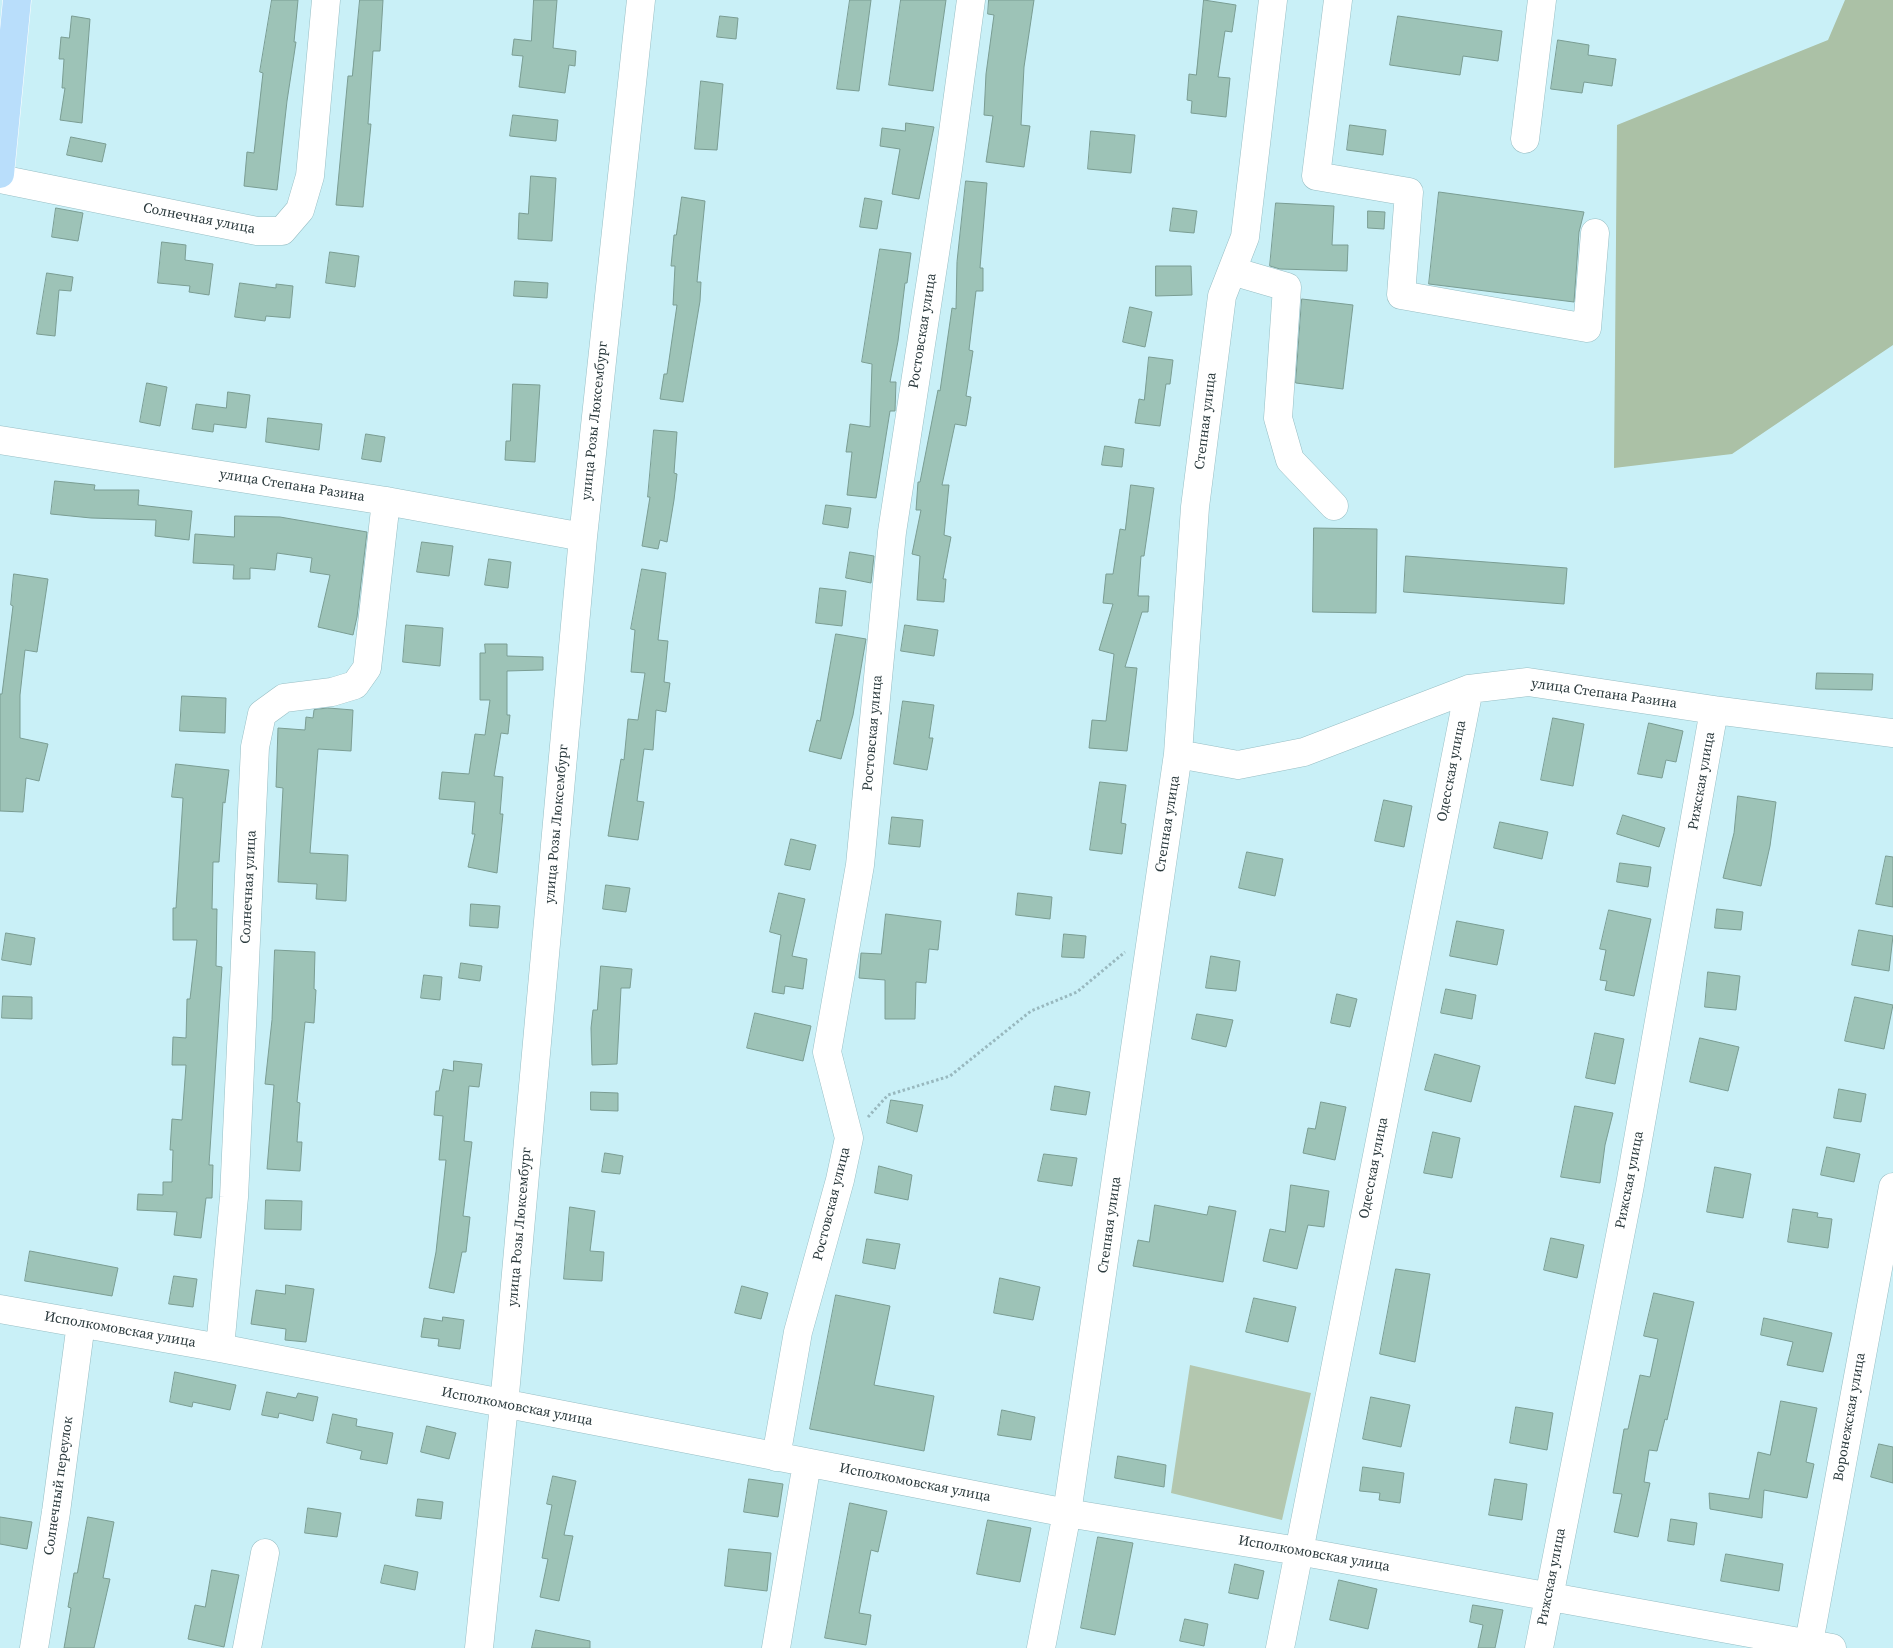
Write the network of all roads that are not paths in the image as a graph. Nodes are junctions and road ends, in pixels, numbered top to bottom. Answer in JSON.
{"nodes":[{"id":1,"x":17,"y":0,"type":"edge"},
{"id":2,"x":326,"y":0,"type":"edge"},
{"id":3,"x":641,"y":0,"type":"edge"},
{"id":4,"x":971,"y":0,"type":"edge"},
{"id":5,"x":1273,"y":0,"type":"edge"},
{"id":6,"x":1338,"y":0,"type":"edge"},
{"id":7,"x":1542,"y":0,"type":"edge"},
{"id":8,"x":1525,"y":138,"type":"dead end"},
{"id":9,"x":0,"y":174,"type":"edge"},
{"id":10,"x":0,"y":179,"type":"edge"},
{"id":11,"x":1595,"y":233,"type":"dead end"},
{"id":12,"x":1232,"y":271,"type":"junction"},
{"id":13,"x":0,"y":440,"type":"edge"},
{"id":14,"x":386,"y":500,"type":"junction"},
{"id":15,"x":1334,"y":506,"type":"dead end"},
{"id":16,"x":582,"y":538,"type":"junction"},
{"id":17,"x":1469,"y":689,"type":"junction"},
{"id":18,"x":1714,"y":710,"type":"junction"},
{"id":19,"x":1893,"y":733,"type":"edge"},
{"id":20,"x":1178,"y":754,"type":"junction"},
{"id":21,"x":1893,"y":1187,"type":"edge"},
{"id":22,"x":0,"y":1309,"type":"edge"},
{"id":23,"x":81,"y":1323,"type":"junction"},
{"id":24,"x":220,"y":1348,"type":"junction"},
{"id":25,"x":504,"y":1405,"type":"junction"},
{"id":26,"x":776,"y":1457,"type":"junction"},
{"id":27,"x":807,"y":1463,"type":"junction"},
{"id":28,"x":1067,"y":1513,"type":"junction"},
{"id":29,"x":1298,"y":1550,"type":"junction"},
{"id":30,"x":265,"y":1553,"type":"dead end"},
{"id":31,"x":1548,"y":1595,"type":"junction"},
{"id":32,"x":1816,"y":1647,"type":"edge"},
{"id":33,"x":34,"y":1648,"type":"edge"},
{"id":34,"x":247,"y":1648,"type":"edge"},
{"id":35,"x":479,"y":1648,"type":"edge"},
{"id":36,"x":776,"y":1648,"type":"edge"},
{"id":37,"x":1041,"y":1648,"type":"edge"},
{"id":38,"x":1280,"y":1648,"type":"edge"},
{"id":39,"x":1539,"y":1648,"type":"edge"}],
"edges":[{"from":1,"to":9,"type":"main road"},
{"from":2,"to":10,"type":"street","name":"Солнечная улица"},
{"from":3,"to":16,"type":"street","name":"улица Розы Люксембург"},
{"from":4,"to":26,"type":"street","name":"Ростовская улица"},
{"from":5,"to":12,"type":"street","name":"Степная улица"},
{"from":6,"to":11,"type":"street"},
{"from":7,"to":8,"type":"street"},
{"from":12,"to":15,"type":"street"},
{"from":12,"to":20,"type":"street","name":"Степная улица"},
{"from":13,"to":14,"type":"street","name":"улица Степана Разина"},
{"from":14,"to":16,"type":"street","name":"улица Степана Разина"},
{"from":14,"to":24,"type":"street","name":"Солнечная улица"},
{"from":16,"to":25,"type":"street","name":"улица Розы Люксембург"},
{"from":17,"to":18,"type":"street","name":"улица Степана Разина"},
{"from":17,"to":20,"type":"street","name":"улица Степана Разина"},
{"from":17,"to":29,"type":"street","name":"Одесская улица"},
{"from":18,"to":19,"type":"street","name":"улица Степана Разина"},
{"from":18,"to":31,"type":"street","name":"Рижская улица"},
{"from":20,"to":28,"type":"street","name":"Степная улица"},
{"from":21,"to":32,"type":"street","name":"Воронежская улица"},
{"from":22,"to":23,"type":"street","name":"Исполкомовская улица"},
{"from":23,"to":24,"type":"street","name":"Исполкомовская улица"},
{"from":23,"to":33,"type":"street","name":"Солнечный переулок"},
{"from":24,"to":25,"type":"street","name":"Исполкомовская улица"},
{"from":25,"to":26,"type":"street","name":"Исполкомовская улица"},
{"from":25,"to":35,"type":"street","name":"улица Розы Люксембург"},
{"from":26,"to":27,"type":"street","name":"Исполкомовская улица"},
{"from":27,"to":28,"type":"street","name":"Исполкомовская улица"},
{"from":27,"to":36,"type":"street"},
{"from":28,"to":29,"type":"street","name":"Исполкомовская улица"},
{"from":28,"to":37,"type":"street","name":"Степная улица"},
{"from":29,"to":31,"type":"street","name":"Исполкомовская улица"},
{"from":29,"to":38,"type":"street","name":"Одесская улица"},
{"from":30,"to":34,"type":"street"},
{"from":31,"to":32,"type":"street","name":"Исполкомовская улица"},
{"from":31,"to":39,"type":"street","name":"Рижская улица"}]}
